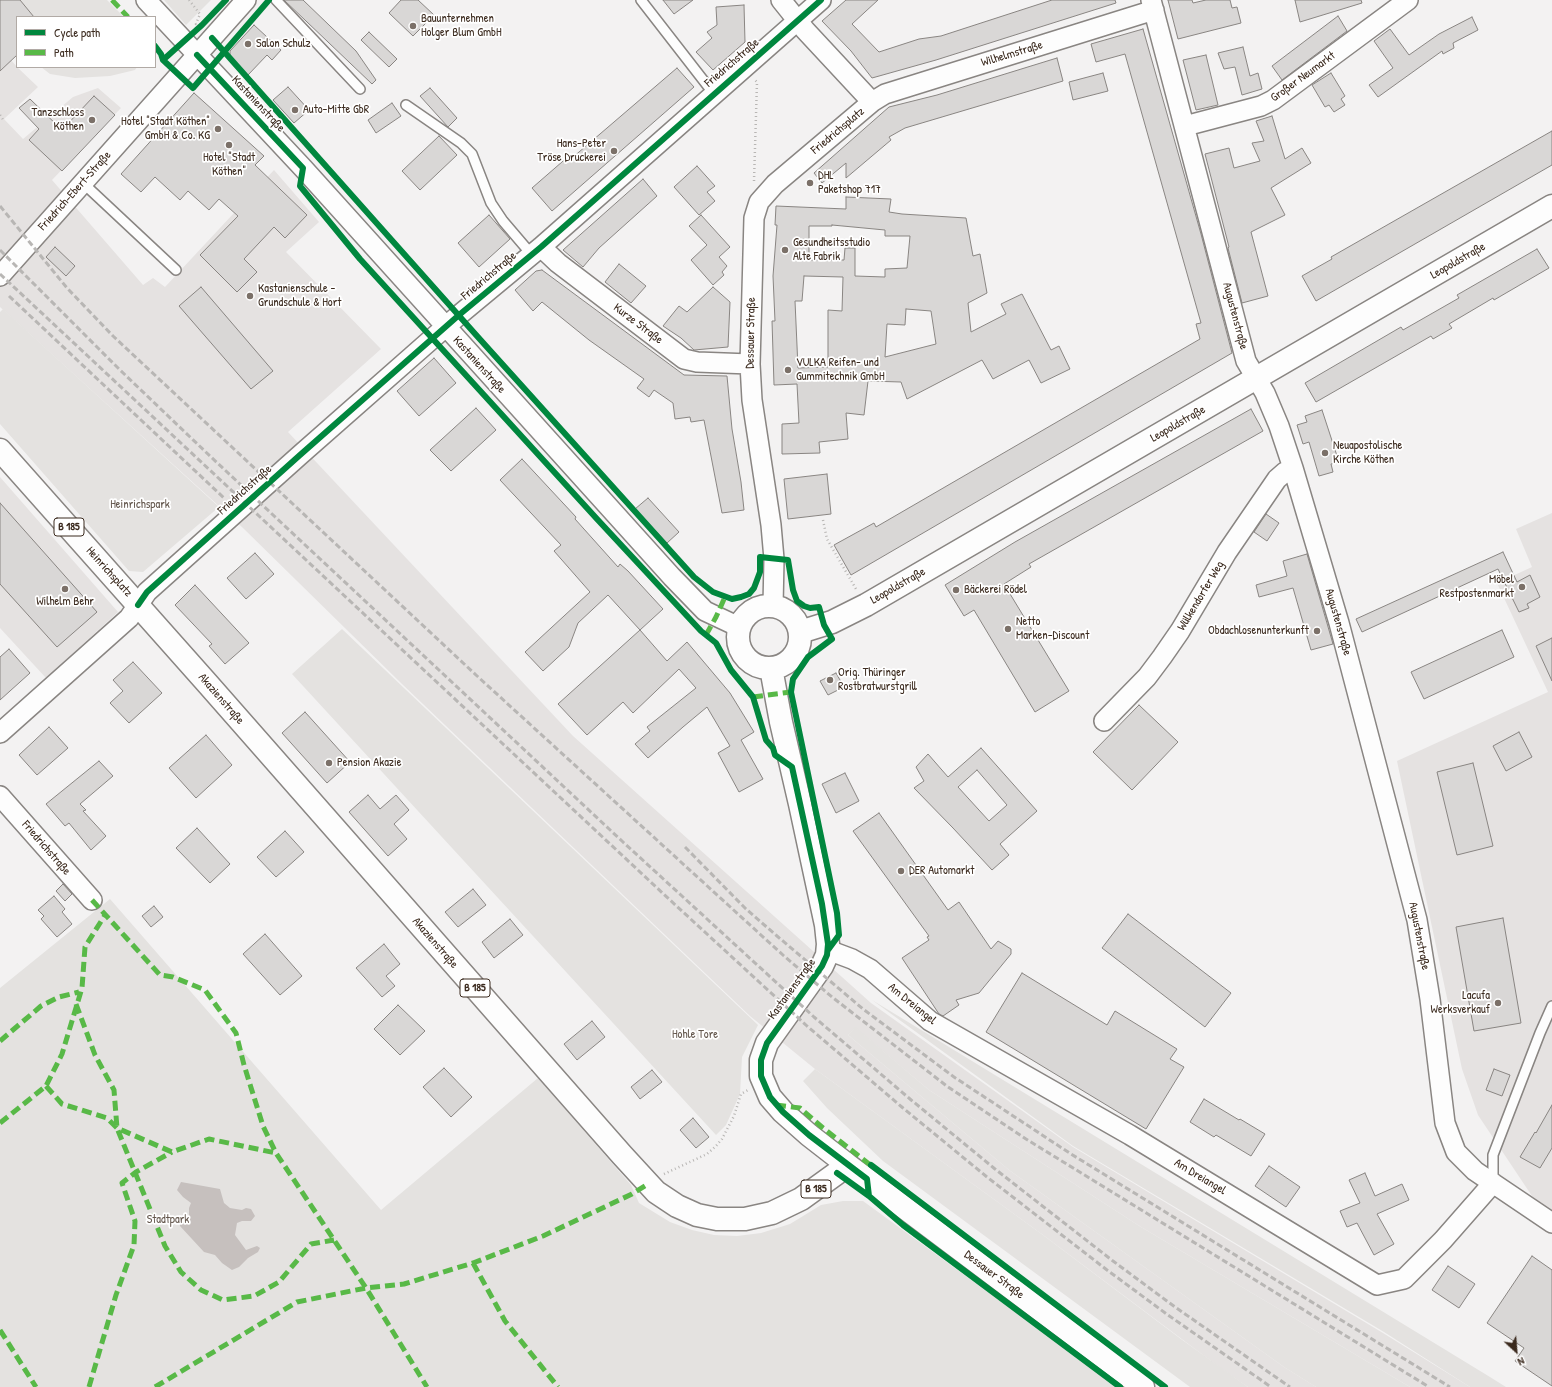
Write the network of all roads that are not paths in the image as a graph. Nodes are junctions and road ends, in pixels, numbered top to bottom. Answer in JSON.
{"nodes":[{"id":1,"x":146,"y":0,"type":"edge"},
{"id":2,"x":246,"y":0,"type":"edge"},
{"id":3,"x":276,"y":0,"type":"edge"},
{"id":4,"x":641,"y":0,"type":"edge"},
{"id":5,"x":781,"y":0,"type":"edge"},
{"id":6,"x":821,"y":0,"type":"edge"},
{"id":7,"x":1408,"y":0,"type":"edge"},
{"id":8,"x":1153,"y":5,"type":"edge"},
{"id":9,"x":797,"y":21,"type":"junction"},
{"id":10,"x":197,"y":55,"type":"junction"},
{"id":11,"x":360,"y":89,"type":"dead end"},
{"id":12,"x":714,"y":94,"type":"junction"},
{"id":13,"x":872,"y":102,"type":"junction"},
{"id":14,"x":406,"y":105,"type":"dead end"},
{"id":15,"x":1185,"y":126,"type":"junction"},
{"id":16,"x":83,"y":183,"type":"junction"},
{"id":17,"x":759,"y":202,"type":"joint"},
{"id":18,"x":1552,"y":206,"type":"edge"},
{"id":19,"x":537,"y":251,"type":"junction"},
{"id":20,"x":176,"y":270,"type":"dead end"},
{"id":21,"x":0,"y":276,"type":"edge"},
{"id":22,"x":446,"y":327,"type":"junction"},
{"id":23,"x":750,"y":364,"type":"junction"},
{"id":24,"x":1257,"y":378,"type":"junction"},
{"id":25,"x":0,"y":450,"type":"edge"},
{"id":26,"x":1294,"y":468,"type":"junction"},
{"id":27,"x":138,"y":605,"type":"junction"},
{"id":28,"x":773,"y":606,"type":"junction"},
{"id":29,"x":739,"y":627,"type":"junction"},
{"id":30,"x":800,"y":632,"type":"junction"},
{"id":31,"x":771,"y":668,"type":"junction"},
{"id":32,"x":1104,"y":721,"type":"dead end"},
{"id":33,"x":0,"y":733,"type":"edge"},
{"id":34,"x":0,"y":796,"type":"edge"},
{"id":35,"x":92,"y":900,"type":"dead end"},
{"id":36,"x":828,"y":950,"type":"junction"},
{"id":37,"x":1552,"y":1006,"type":"edge"},
{"id":38,"x":845,"y":1163,"type":"junction"},
{"id":39,"x":1494,"y":1182,"type":"junction"},
{"id":40,"x":1552,"y":1223,"type":"edge"},
{"id":41,"x":1143,"y":1387,"type":"edge"}],
"edges":[{"from":1,"to":10,"type":"street","name":"Kastanienstraße"},
{"from":2,"to":10,"type":"street","name":"Friedrich-Ebert-Straße"},
{"from":3,"to":11,"type":"lane"},
{"from":4,"to":12,"type":"lane"},
{"from":5,"to":9,"type":"street"},
{"from":6,"to":9,"type":"street","name":"Friedrichstraße"},
{"from":7,"to":15,"type":"street","name":"Großer Neumarkt"},
{"from":8,"to":13,"type":"street","name":"Wilhelmstraße"},
{"from":8,"to":15,"type":"street","name":"Augustenstraße"},
{"from":9,"to":12,"type":"street","name":"Friedrichstraße"},
{"from":9,"to":13,"type":"street","name":"Friedrichsplatz"},
{"from":10,"to":16,"type":"street","name":"Friedrich-Ebert-Straße"},
{"from":10,"to":22,"type":"street","name":"Kastanienstraße"},
{"from":12,"to":19,"type":"street","name":"Friedrichstraße"},
{"from":13,"to":17,"type":"street","name":"Friedrichsplatz"},
{"from":14,"to":19,"type":"lane"},
{"from":15,"to":24,"type":"street","name":"Augustenstraße"},
{"from":16,"to":20,"type":"lane"},
{"from":16,"to":21,"type":"street","name":"Friedrich-Ebert-Straße"},
{"from":17,"to":23,"type":"street","name":"Dessauer Straße"},
{"from":18,"to":24,"type":"main road","name":"Leopoldstraße"},
{"from":19,"to":22,"type":"street","name":"Friedrichstraße"},
{"from":19,"to":23,"type":"street","name":"Kurze Straße"},
{"from":22,"to":27,"type":"street","name":"Friedrichstraße"},
{"from":22,"to":29,"type":"street","name":"Kastanienstraße"},
{"from":23,"to":28,"type":"street","name":"Dessauer Straße"},
{"from":24,"to":26,"type":"street","name":"Augustenstraße"},
{"from":24,"to":30,"type":"main road","name":"Leopoldstraße"},
{"from":25,"to":27,"type":"main road","name":"Heinrichsplatz","number":"B 185"},
{"from":26,"to":32,"type":"street","name":"Wülkendorfer Weg"},
{"from":26,"to":39,"type":"street","name":"Augustenstraße"},
{"from":27,"to":33,"type":"street","name":"Friedrichstraße"},
{"from":27,"to":38,"type":"main road","name":"Akazienstraße","number":"B 185"},
{"from":28,"to":29,"type":"main road"},
{"from":28,"to":30,"type":"main road"},
{"from":29,"to":31,"type":"main road"},
{"from":30,"to":31,"type":"main road"},
{"from":31,"to":36,"type":"main road","name":"Kastanienstraße"},
{"from":34,"to":35,"type":"street","name":"Friedrichstraße"},
{"from":36,"to":38,"type":"main road","name":"Kastanienstraße"},
{"from":36,"to":39,"type":"street","name":"Am Dreiangel"},
{"from":37,"to":39,"type":"lane"},
{"from":38,"to":41,"type":"main road","name":"Dessauer Straße"},
{"from":39,"to":40,"type":"street"}]}
